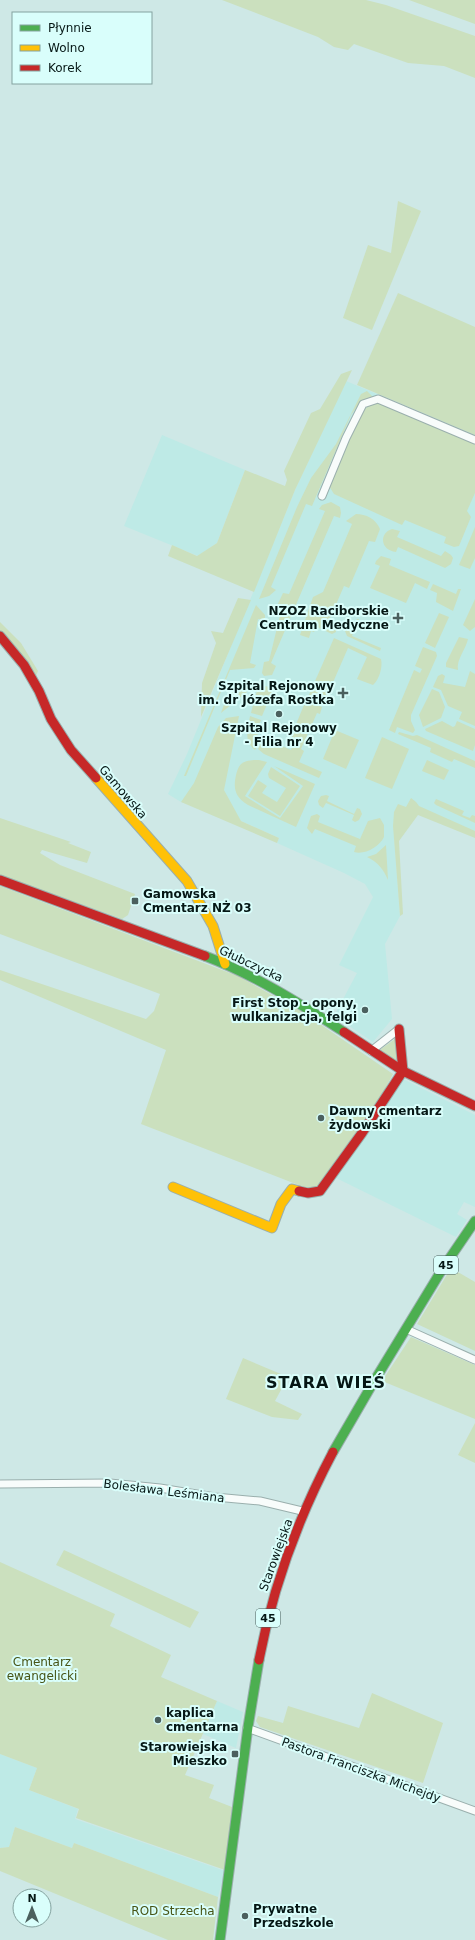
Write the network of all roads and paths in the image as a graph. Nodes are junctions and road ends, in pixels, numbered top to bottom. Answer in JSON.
{"nodes":[{"id":1,"x":475,"y":440,"type":"edge"},
{"id":2,"x":322,"y":496,"type":"dead end"},
{"id":3,"x":0,"y":636,"type":"edge"},
{"id":4,"x":0,"y":880,"type":"edge"},
{"id":5,"x":225,"y":964,"type":"junction"},
{"id":6,"x":399,"y":1029,"type":"joint"},
{"id":7,"x":371,"y":1051,"type":"junction"},
{"id":8,"x":403,"y":1070,"type":"junction"},
{"id":9,"x":475,"y":1106,"type":"edge"},
{"id":10,"x":173,"y":1187,"type":"dead end"},
{"id":11,"x":475,"y":1221,"type":"edge"},
{"id":12,"x":406,"y":1329,"type":"junction"},
{"id":13,"x":475,"y":1360,"type":"edge"},
{"id":14,"x":0,"y":1484,"type":"edge"},
{"id":15,"x":302,"y":1511,"type":"dead end"},
{"id":16,"x":248,"y":1728,"type":"junction"},
{"id":17,"x":475,"y":1811,"type":"edge"},
{"id":18,"x":220,"y":1940,"type":"edge"}],
"edges":[{"from":1,"to":2,"type":"street"},
{"from":3,"to":5,"type":"main road","name":"Gamowska"},
{"from":4,"to":5,"type":"main road","name":"Głubczycka"},
{"from":5,"to":7,"type":"main road","name":"Głubczycka"},
{"from":6,"to":7,"type":"street"},
{"from":6,"to":8,"type":"main road"},
{"from":7,"to":8,"type":"main road","name":"Głubczycka"},
{"from":8,"to":9,"type":"main road","name":"Głubczycka"},
{"from":8,"to":10,"type":"main road"},
{"from":11,"to":12,"type":"main road","name":"Starowiejska","number":"45"},
{"from":12,"to":13,"type":"street"},
{"from":12,"to":16,"type":"main road","name":"Starowiejska","number":"45"},
{"from":14,"to":15,"type":"street","name":"Bolesława Leśmiana"},
{"from":16,"to":17,"type":"street","name":"Pastora Franciszka Michejdy"},
{"from":16,"to":18,"type":"main road","name":"Starowiejska","number":"45"}]}
